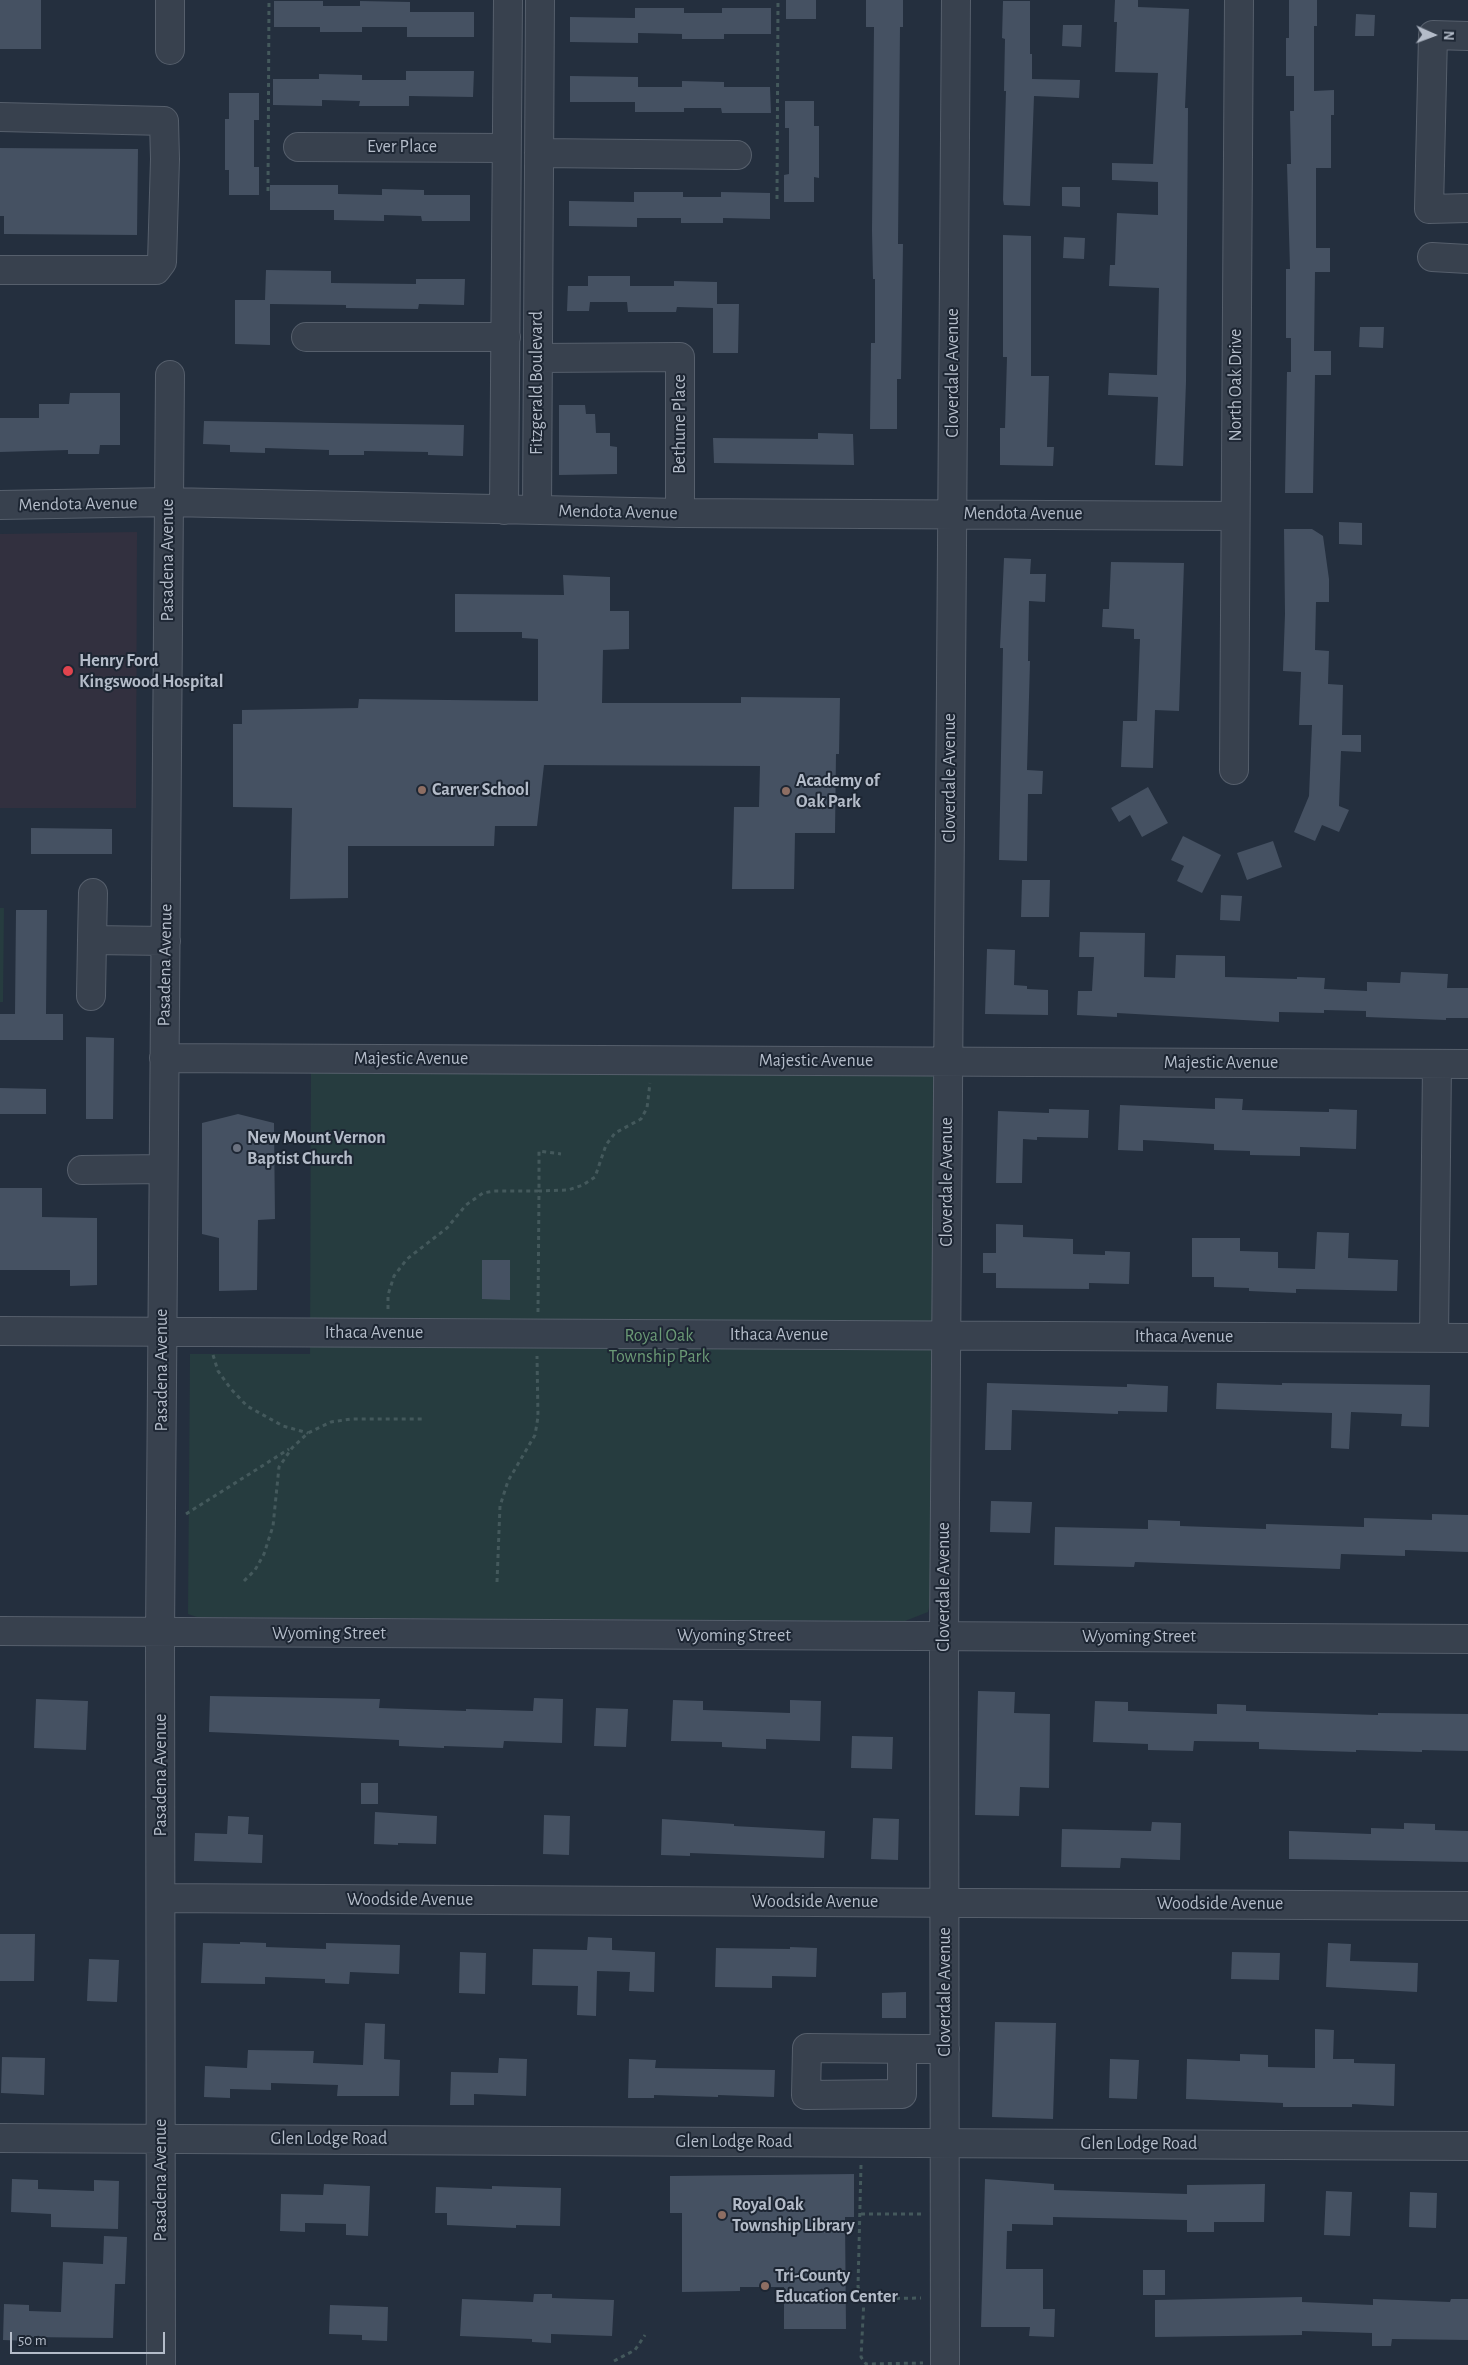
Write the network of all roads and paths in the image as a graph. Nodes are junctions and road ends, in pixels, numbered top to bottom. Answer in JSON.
{"nodes":[{"id":1,"x":170,"y":0,"type":"edge"},
{"id":2,"x":269,"y":0,"type":"edge"},
{"id":3,"x":508,"y":0,"type":"edge"},
{"id":4,"x":540,"y":0,"type":"edge"},
{"id":5,"x":778,"y":0,"type":"edge"},
{"id":6,"x":956,"y":0,"type":"edge"},
{"id":7,"x":1239,"y":0,"type":"edge"},
{"id":8,"x":1468,"y":36,"type":"edge"},
{"id":9,"x":170,"y":50,"type":"dead end"},
{"id":10,"x":508,"y":57,"type":"junction"},
{"id":11,"x":540,"y":57,"type":"junction"},
{"id":12,"x":0,"y":118,"type":"edge"},
{"id":13,"x":298,"y":147,"type":"dead end"},
{"id":14,"x":506,"y":148,"type":"junction"},
{"id":15,"x":539,"y":153,"type":"junction"},
{"id":16,"x":737,"y":155,"type":"dead end"},
{"id":17,"x":268,"y":191,"type":"dead end"},
{"id":18,"x":776,"y":199,"type":"dead end"},
{"id":19,"x":1468,"y":208,"type":"edge"},
{"id":20,"x":506,"y":256,"type":"junction"},
{"id":21,"x":538,"y":256,"type":"junction"},
{"id":22,"x":1432,"y":257,"type":"dead end"},
{"id":23,"x":1468,"y":259,"type":"edge"},
{"id":24,"x":0,"y":270,"type":"edge"},
{"id":25,"x":306,"y":337,"type":"dead end"},
{"id":26,"x":506,"y":337,"type":"junction"},
{"id":27,"x":538,"y":358,"type":"junction"},
{"id":28,"x":170,"y":375,"type":"dead end"},
{"id":29,"x":168,"y":502,"type":"junction"},
{"id":30,"x":0,"y":505,"type":"edge"},
{"id":31,"x":504,"y":510,"type":"junction"},
{"id":32,"x":537,"y":510,"type":"junction"},
{"id":33,"x":680,"y":513,"type":"junction"},
{"id":34,"x":952,"y":514,"type":"junction"},
{"id":35,"x":1235,"y":516,"type":"junction"},
{"id":36,"x":1234,"y":770,"type":"dead end"},
{"id":37,"x":94,"y":893,"type":"dead end"},
{"id":38,"x":92,"y":940,"type":"junction"},
{"id":39,"x":166,"y":941,"type":"junction"},
{"id":40,"x":90,"y":996,"type":"dead end"},
{"id":41,"x":164,"y":1058,"type":"junction"},
{"id":42,"x":948,"y":1061,"type":"junction"},
{"id":43,"x":1437,"y":1064,"type":"junction"},
{"id":44,"x":1468,"y":1064,"type":"edge"},
{"id":45,"x":651,"y":1080,"type":"dead end"},
{"id":46,"x":561,"y":1154,"type":"dead end"},
{"id":47,"x":163,"y":1169,"type":"junction"},
{"id":48,"x":82,"y":1170,"type":"dead end"},
{"id":49,"x":539,"y":1191,"type":"junction"},
{"id":50,"x":388,"y":1313,"type":"dead end"},
{"id":51,"x":538,"y":1313,"type":"dead end"},
{"id":52,"x":0,"y":1331,"type":"edge"},
{"id":53,"x":162,"y":1331,"type":"junction"},
{"id":54,"x":946,"y":1336,"type":"junction"},
{"id":55,"x":1434,"y":1338,"type":"junction"},
{"id":56,"x":1468,"y":1338,"type":"edge"},
{"id":57,"x":212,"y":1352,"type":"dead end"},
{"id":58,"x":537,"y":1355,"type":"dead end"},
{"id":59,"x":422,"y":1419,"type":"dead end"},
{"id":60,"x":308,"y":1433,"type":"junction"},
{"id":61,"x":292,"y":1448,"type":"junction"},
{"id":62,"x":186,"y":1514,"type":"dead end"},
{"id":63,"x":244,"y":1581,"type":"dead end"},
{"id":64,"x":497,"y":1582,"type":"dead end"},
{"id":65,"x":0,"y":1631,"type":"edge"},
{"id":66,"x":160,"y":1633,"type":"junction"},
{"id":67,"x":944,"y":1636,"type":"junction"},
{"id":68,"x":1468,"y":1639,"type":"edge"},
{"id":69,"x":161,"y":1898,"type":"junction"},
{"id":70,"x":945,"y":1903,"type":"junction"},
{"id":71,"x":1468,"y":1906,"type":"edge"},
{"id":72,"x":902,"y":2049,"type":"dead end"},
{"id":73,"x":944,"y":2049,"type":"junction"},
{"id":74,"x":0,"y":2138,"type":"edge"},
{"id":75,"x":161,"y":2138,"type":"junction"},
{"id":76,"x":944,"y":2143,"type":"junction"},
{"id":77,"x":1468,"y":2146,"type":"edge"},
{"id":78,"x":861,"y":2162,"type":"dead end"},
{"id":79,"x":860,"y":2214,"type":"junction"},
{"id":80,"x":921,"y":2214,"type":"dead end"},
{"id":81,"x":921,"y":2298,"type":"dead end"},
{"id":82,"x":864,"y":2299,"type":"junction"},
{"id":83,"x":646,"y":2335,"type":"dead end"},
{"id":84,"x":614,"y":2361,"type":"dead end"},
{"id":85,"x":938,"y":2364,"type":"edge"},
{"id":86,"x":161,"y":2365,"type":"edge"}],
"edges":[{"from":1,"to":9,"type":"street"},
{"from":2,"to":17,"type":"path"},
{"from":3,"to":10,"type":"street","name":"Fitzgerald Boulevard"},
{"from":4,"to":11,"type":"street","name":"Fitzgerald Boulevard"},
{"from":5,"to":18,"type":"path"},
{"from":6,"to":34,"type":"street","name":"Cloverdale Avenue"},
{"from":7,"to":35,"type":"street","name":"North Oak Drive"},
{"from":8,"to":19,"type":"street"},
{"from":10,"to":11,"type":"street"},
{"from":10,"to":14,"type":"street","name":"Fitzgerald Boulevard"},
{"from":11,"to":15,"type":"street","name":"Fitzgerald Boulevard"},
{"from":12,"to":24,"type":"street"},
{"from":13,"to":14,"type":"street","name":"Ever Place"},
{"from":14,"to":20,"type":"street","name":"Fitzgerald Boulevard"},
{"from":15,"to":16,"type":"street"},
{"from":15,"to":21,"type":"street","name":"Fitzgerald Boulevard"},
{"from":20,"to":21,"type":"street"},
{"from":20,"to":26,"type":"street","name":"Fitzgerald Boulevard"},
{"from":21,"to":27,"type":"street","name":"Fitzgerald Boulevard"},
{"from":22,"to":23,"type":"street"},
{"from":25,"to":26,"type":"street"},
{"from":26,"to":31,"type":"street","name":"Fitzgerald Boulevard"},
{"from":27,"to":32,"type":"street","name":"Fitzgerald Boulevard"},
{"from":27,"to":33,"type":"street","name":"Bethune Place"},
{"from":28,"to":29,"type":"street","name":"Pasadena Avenue"},
{"from":29,"to":30,"type":"street","name":"Mendota Avenue"},
{"from":29,"to":31,"type":"street","name":"Mendota Avenue"},
{"from":29,"to":39,"type":"street","name":"Pasadena Avenue"},
{"from":31,"to":32,"type":"street","name":"Mendota Avenue"},
{"from":32,"to":33,"type":"street","name":"Mendota Avenue"},
{"from":33,"to":34,"type":"street","name":"Mendota Avenue"},
{"from":34,"to":35,"type":"street","name":"Mendota Avenue"},
{"from":34,"to":42,"type":"street","name":"Cloverdale Avenue"},
{"from":35,"to":36,"type":"street","name":"North Oak Drive"},
{"from":37,"to":38,"type":"street"},
{"from":38,"to":39,"type":"street"},
{"from":38,"to":40,"type":"street"},
{"from":39,"to":41,"type":"street","name":"Pasadena Avenue"},
{"from":41,"to":42,"type":"street","name":"Majestic Avenue"},
{"from":41,"to":47,"type":"street","name":"Pasadena Avenue"},
{"from":42,"to":43,"type":"street","name":"Majestic Avenue"},
{"from":42,"to":54,"type":"street","name":"Cloverdale Avenue"},
{"from":43,"to":44,"type":"street","name":"Majestic Avenue"},
{"from":43,"to":55,"type":"street"},
{"from":45,"to":49,"type":"path"},
{"from":46,"to":49,"type":"path"},
{"from":47,"to":48,"type":"street"},
{"from":47,"to":53,"type":"street","name":"Pasadena Avenue"},
{"from":49,"to":50,"type":"path"},
{"from":49,"to":51,"type":"path"},
{"from":52,"to":53,"type":"street","name":"Ithaca Avenue"},
{"from":53,"to":54,"type":"street","name":"Ithaca Avenue"},
{"from":53,"to":66,"type":"street","name":"Pasadena Avenue"},
{"from":54,"to":55,"type":"street","name":"Ithaca Avenue"},
{"from":54,"to":67,"type":"street","name":"Cloverdale Avenue"},
{"from":55,"to":56,"type":"street","name":"Ithaca Avenue"},
{"from":57,"to":60,"type":"path"},
{"from":58,"to":64,"type":"path"},
{"from":59,"to":60,"type":"path"},
{"from":60,"to":61,"type":"path"},
{"from":61,"to":62,"type":"path"},
{"from":61,"to":63,"type":"path"},
{"from":65,"to":66,"type":"street","name":"Wyoming Street"},
{"from":66,"to":67,"type":"street","name":"Wyoming Street"},
{"from":66,"to":69,"type":"street","name":"Pasadena Avenue"},
{"from":67,"to":68,"type":"street","name":"Wyoming Street"},
{"from":67,"to":70,"type":"street","name":"Cloverdale Avenue"},
{"from":69,"to":70,"type":"street","name":"Woodside Avenue"},
{"from":69,"to":75,"type":"street","name":"Pasadena Avenue"},
{"from":70,"to":71,"type":"street","name":"Woodside Avenue"},
{"from":70,"to":73,"type":"street","name":"Cloverdale Avenue"},
{"from":72,"to":73,"type":"street"},
{"from":73,"to":76,"type":"street","name":"Cloverdale Avenue"},
{"from":74,"to":75,"type":"street","name":"Glen Lodge Road"},
{"from":75,"to":76,"type":"street","name":"Glen Lodge Road"},
{"from":75,"to":86,"type":"street","name":"Pasadena Avenue"},
{"from":76,"to":77,"type":"street","name":"Glen Lodge Road"},
{"from":76,"to":85,"type":"street","name":"Cloverdale Avenue"},
{"from":78,"to":79,"type":"path"},
{"from":79,"to":80,"type":"path"},
{"from":79,"to":82,"type":"path"},
{"from":81,"to":82,"type":"path"},
{"from":82,"to":85,"type":"path"},
{"from":83,"to":84,"type":"path"}]}
